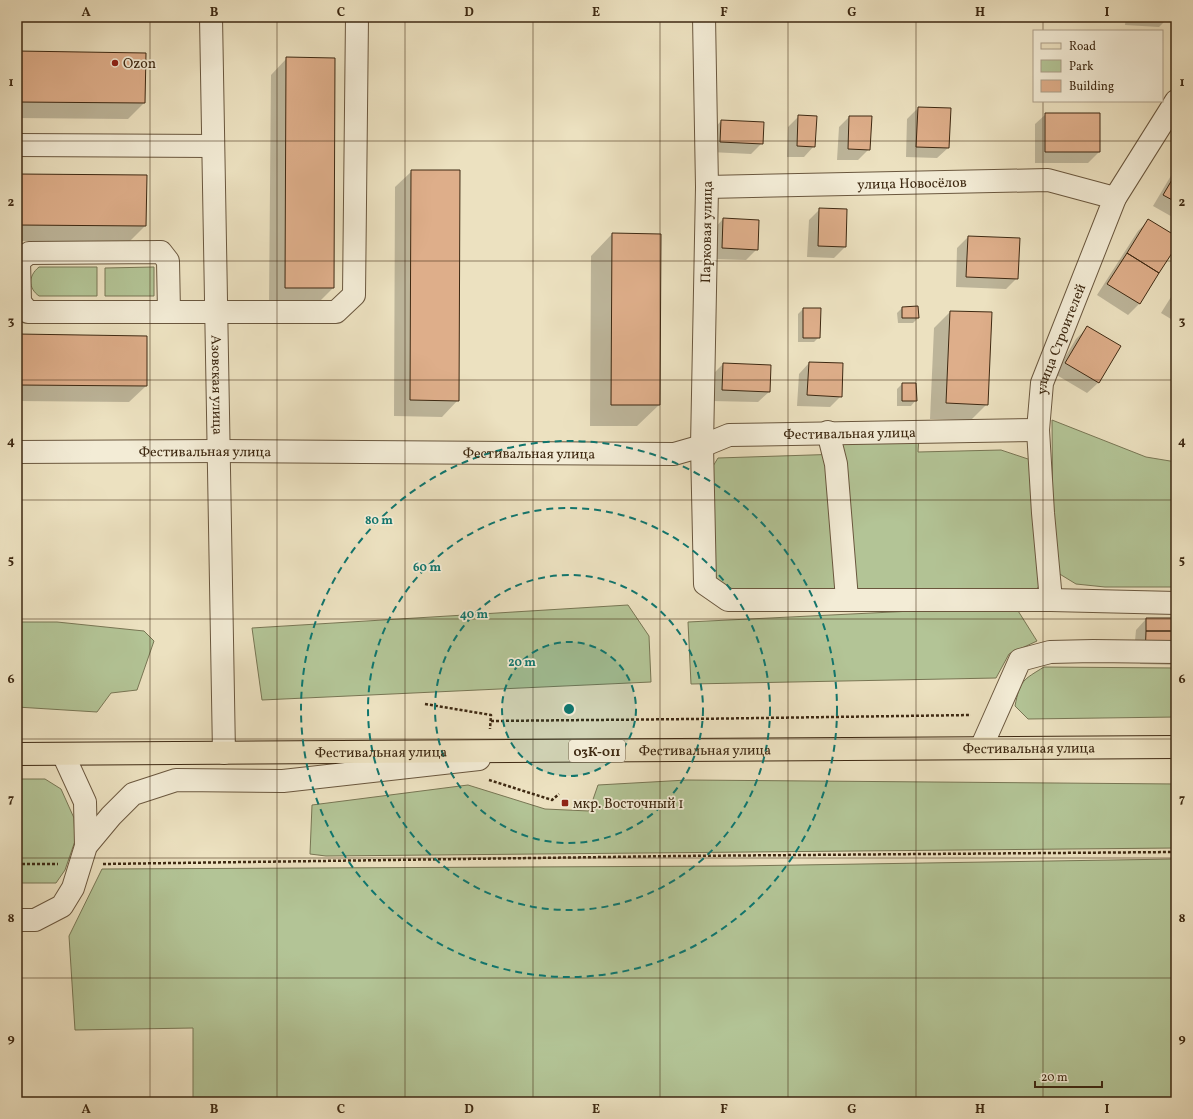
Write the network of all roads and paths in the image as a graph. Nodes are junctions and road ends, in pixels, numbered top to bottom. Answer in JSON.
{"nodes":[{"id":1,"x":210,"y":17,"type":"edge"},
{"id":2,"x":357,"y":17,"type":"edge"},
{"id":3,"x":698,"y":17,"type":"edge"},
{"id":4,"x":704,"y":17,"type":"edge"},
{"id":5,"x":1176,"y":101,"type":"edge"},
{"id":6,"x":17,"y":145,"type":"edge"},
{"id":7,"x":213,"y":146,"type":"junction"},
{"id":8,"x":707,"y":187,"type":"junction"},
{"id":9,"x":1115,"y":198,"type":"junction"},
{"id":10,"x":169,"y":312,"type":"junction"},
{"id":11,"x":216,"y":312,"type":"junction"},
{"id":12,"x":1038,"y":430,"type":"junction"},
{"id":13,"x":828,"y":432,"type":"junction"},
{"id":14,"x":702,"y":446,"type":"junction"},
{"id":15,"x":219,"y":451,"type":"junction"},
{"id":16,"x":17,"y":452,"type":"edge"},
{"id":17,"x":847,"y":599,"type":"junction"},
{"id":18,"x":1051,"y":600,"type":"junction"},
{"id":19,"x":1176,"y":603,"type":"edge"},
{"id":20,"x":1176,"y":652,"type":"edge"},
{"id":21,"x":996,"y":715,"type":"junction"},
{"id":22,"x":491,"y":721,"type":"dead end"},
{"id":23,"x":1176,"y":747,"type":"edge"},
{"id":24,"x":981,"y":748,"type":"junction"},
{"id":25,"x":550,"y":751,"type":"junction"},
{"id":26,"x":224,"y":753,"type":"junction"},
{"id":27,"x":17,"y":754,"type":"edge"},
{"id":28,"x":63,"y":754,"type":"junction"},
{"id":29,"x":1176,"y":852,"type":"edge"},
{"id":30,"x":84,"y":855,"type":"junction"},
{"id":31,"x":17,"y":864,"type":"edge"},
{"id":32,"x":17,"y":920,"type":"edge"}],
"edges":[{"from":1,"to":7,"type":"street","name":"Азовская улица"},
{"from":2,"to":11,"type":"street"},
{"from":3,"to":4,"type":"street"},
{"from":4,"to":8,"type":"street","name":"Парковая улица"},
{"from":5,"to":9,"type":"street","name":"улица Строителей"},
{"from":6,"to":7,"type":"street"},
{"from":7,"to":11,"type":"street","name":"Азовская улица"},
{"from":8,"to":9,"type":"street","name":"улица Новосёлов"},
{"from":8,"to":14,"type":"street","name":"Парковая улица"},
{"from":9,"to":12,"type":"street","name":"улица Строителей"},
{"from":10,"to":10,"type":"street"},
{"from":10,"to":11,"type":"street"},
{"from":11,"to":15,"type":"street","name":"Азовская улица"},
{"from":12,"to":13,"type":"street","name":"Фестивальная улица"},
{"from":12,"to":18,"type":"street","name":"улица Строителей"},
{"from":13,"to":14,"type":"street","name":"Фестивальная улица"},
{"from":13,"to":17,"type":"street"},
{"from":14,"to":15,"type":"street","name":"Фестивальная улица"},
{"from":14,"to":17,"type":"street","name":"Парковая улица"},
{"from":15,"to":16,"type":"street","name":"Фестивальная улица"},
{"from":15,"to":26,"type":"street","name":"Азовская улица"},
{"from":17,"to":18,"type":"street"},
{"from":18,"to":19,"type":"street"},
{"from":20,"to":21,"type":"street"},
{"from":21,"to":22,"type":"path"},
{"from":21,"to":24,"type":"street"},
{"from":23,"to":24,"type":"main road","name":"Фестивальная улица","number":"03К-011"},
{"from":24,"to":25,"type":"main road","name":"Фестивальная улица","number":"03К-011"},
{"from":25,"to":26,"type":"main road","name":"Фестивальная улица","number":"03К-011"},
{"from":25,"to":30,"type":"street"},
{"from":26,"to":28,"type":"main road","name":"Фестивальная улица","number":"03К-011"},
{"from":27,"to":28,"type":"main road","name":"Фестивальная улица","number":"03К-011"},
{"from":28,"to":30,"type":"street"},
{"from":29,"to":30,"type":"path"},
{"from":30,"to":31,"type":"path"},
{"from":30,"to":32,"type":"street"}]}
